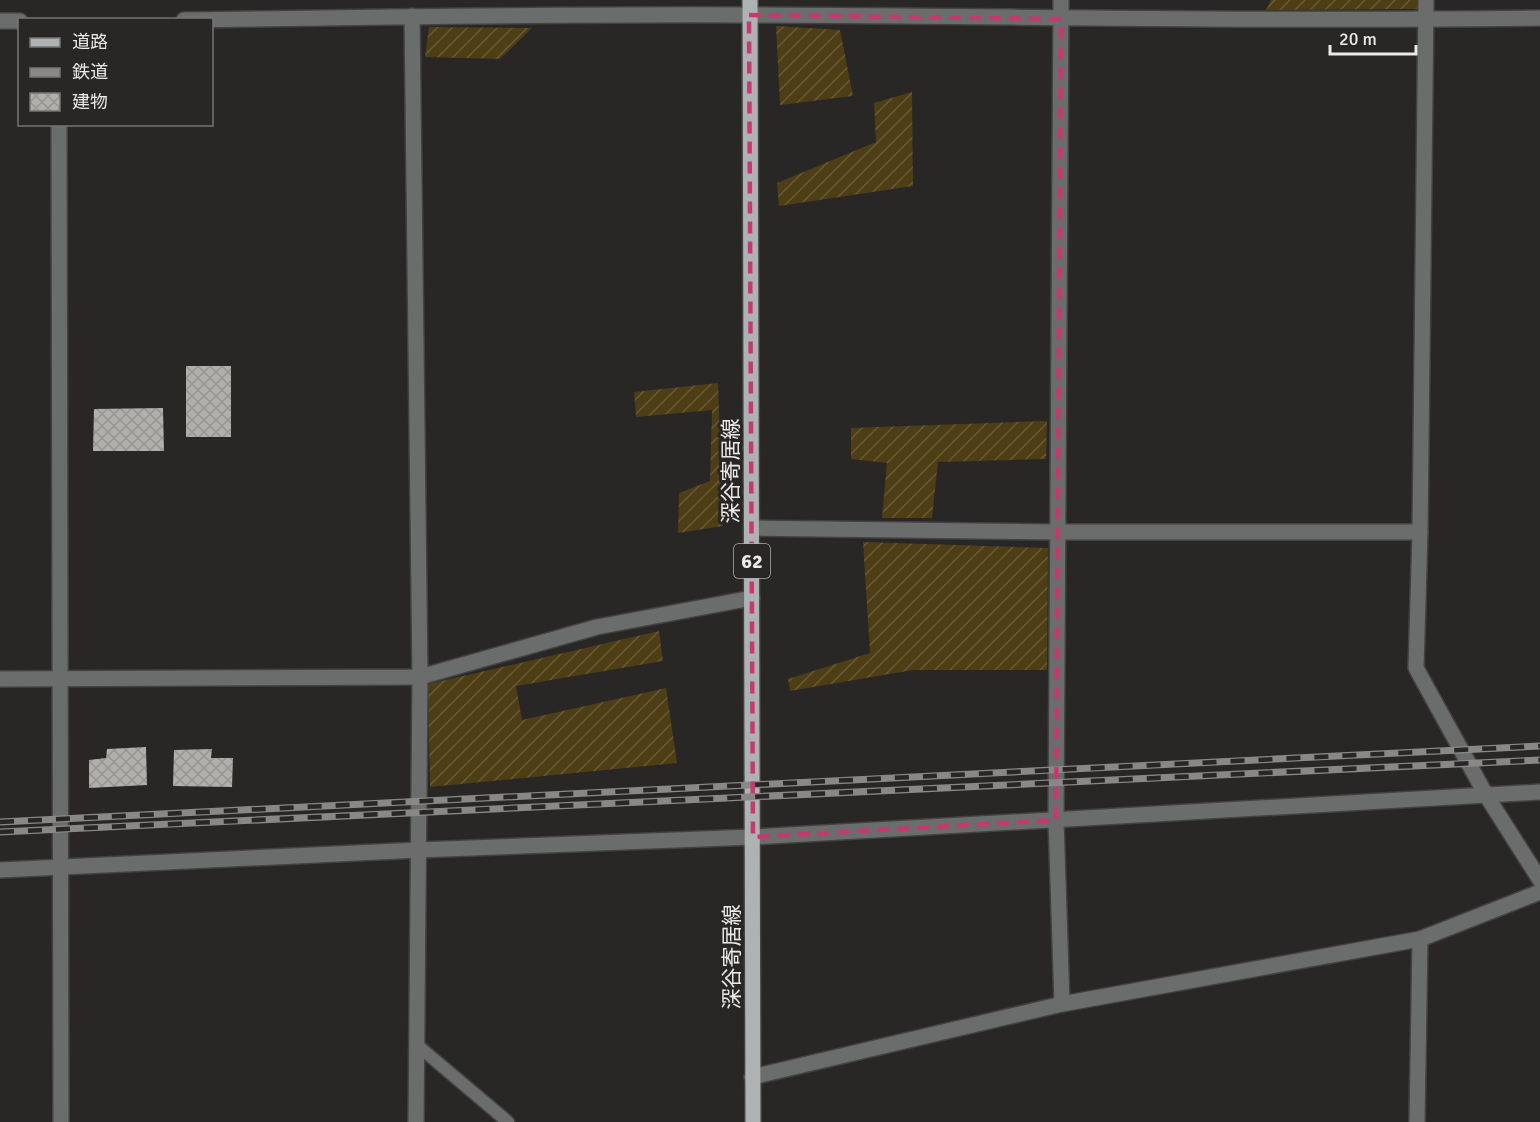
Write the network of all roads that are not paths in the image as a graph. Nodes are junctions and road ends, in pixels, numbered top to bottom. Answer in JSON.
{"nodes":[{"id":1,"x":1061,"y":0,"type":"edge"},
{"id":2,"x":1425,"y":0,"type":"edge"},
{"id":3,"x":750,"y":7,"type":"edge"},
{"id":4,"x":412,"y":16,"type":"junction"},
{"id":5,"x":1540,"y":18,"type":"edge"},
{"id":6,"x":213,"y":19,"type":"edge"},
{"id":7,"x":1061,"y":19,"type":"junction"},
{"id":8,"x":1426,"y":20,"type":"junction"},
{"id":9,"x":0,"y":21,"type":"edge"},
{"id":10,"x":18,"y":21,"type":"edge"},
{"id":11,"x":59,"y":126,"type":"edge"},
{"id":12,"x":752,"y":528,"type":"junction"},
{"id":13,"x":1420,"y":531,"type":"junction"},
{"id":14,"x":1058,"y":532,"type":"junction"},
{"id":15,"x":752,"y":597,"type":"junction"},
{"id":16,"x":420,"y":677,"type":"junction"},
{"id":17,"x":0,"y":679,"type":"edge"},
{"id":18,"x":60,"y":679,"type":"junction"},
{"id":19,"x":1540,"y":792,"type":"edge"},
{"id":20,"x":1486,"y":795,"type":"junction"},
{"id":21,"x":1056,"y":820,"type":"junction"},
{"id":22,"x":753,"y":837,"type":"junction"},
{"id":23,"x":419,"y":850,"type":"junction"},
{"id":24,"x":60,"y":867,"type":"junction"},
{"id":25,"x":0,"y":870,"type":"edge"},
{"id":26,"x":1540,"y":880,"type":"edge"},
{"id":27,"x":1540,"y":892,"type":"edge"},
{"id":28,"x":1420,"y":939,"type":"junction"},
{"id":29,"x":1062,"y":1004,"type":"junction"},
{"id":30,"x":417,"y":1045,"type":"junction"},
{"id":31,"x":752,"y":1077,"type":"junction"},
{"id":32,"x":61,"y":1122,"type":"edge"},
{"id":33,"x":416,"y":1122,"type":"edge"},
{"id":34,"x":508,"y":1122,"type":"edge"},
{"id":35,"x":753,"y":1122,"type":"edge"},
{"id":36,"x":1417,"y":1122,"type":"edge"}],
"edges":[{"from":1,"to":7,"type":"street"},
{"from":2,"to":8,"type":"street"},
{"from":3,"to":4,"type":"street"},
{"from":3,"to":7,"type":"street"},
{"from":3,"to":12,"type":"main road","name":"深谷寄居線","number":"62"},
{"from":4,"to":6,"type":"street"},
{"from":4,"to":16,"type":"street"},
{"from":5,"to":8,"type":"street"},
{"from":7,"to":8,"type":"street"},
{"from":7,"to":14,"type":"street"},
{"from":8,"to":13,"type":"street"},
{"from":9,"to":10,"type":"street"},
{"from":11,"to":18,"type":"street"},
{"from":12,"to":14,"type":"street"},
{"from":12,"to":15,"type":"main road","name":"深谷寄居線","number":"62"},
{"from":13,"to":14,"type":"street"},
{"from":13,"to":20,"type":"street"},
{"from":14,"to":21,"type":"street"},
{"from":15,"to":16,"type":"street"},
{"from":15,"to":22,"type":"main road","name":"深谷寄居線","number":"62"},
{"from":16,"to":18,"type":"street"},
{"from":16,"to":23,"type":"street"},
{"from":17,"to":18,"type":"street"},
{"from":18,"to":24,"type":"street"},
{"from":19,"to":20,"type":"street"},
{"from":20,"to":21,"type":"street"},
{"from":20,"to":26,"type":"street"},
{"from":21,"to":22,"type":"street"},
{"from":21,"to":29,"type":"street"},
{"from":22,"to":23,"type":"street"},
{"from":22,"to":31,"type":"main road","name":"深谷寄居線","number":"62"},
{"from":23,"to":24,"type":"street"},
{"from":23,"to":30,"type":"street"},
{"from":24,"to":25,"type":"street"},
{"from":24,"to":32,"type":"street"},
{"from":27,"to":28,"type":"street"},
{"from":28,"to":29,"type":"street"},
{"from":28,"to":36,"type":"street"},
{"from":29,"to":31,"type":"street"},
{"from":30,"to":33,"type":"street"},
{"from":30,"to":34,"type":"lane"},
{"from":31,"to":35,"type":"main road","name":"深谷寄居線","number":"62"}]}
